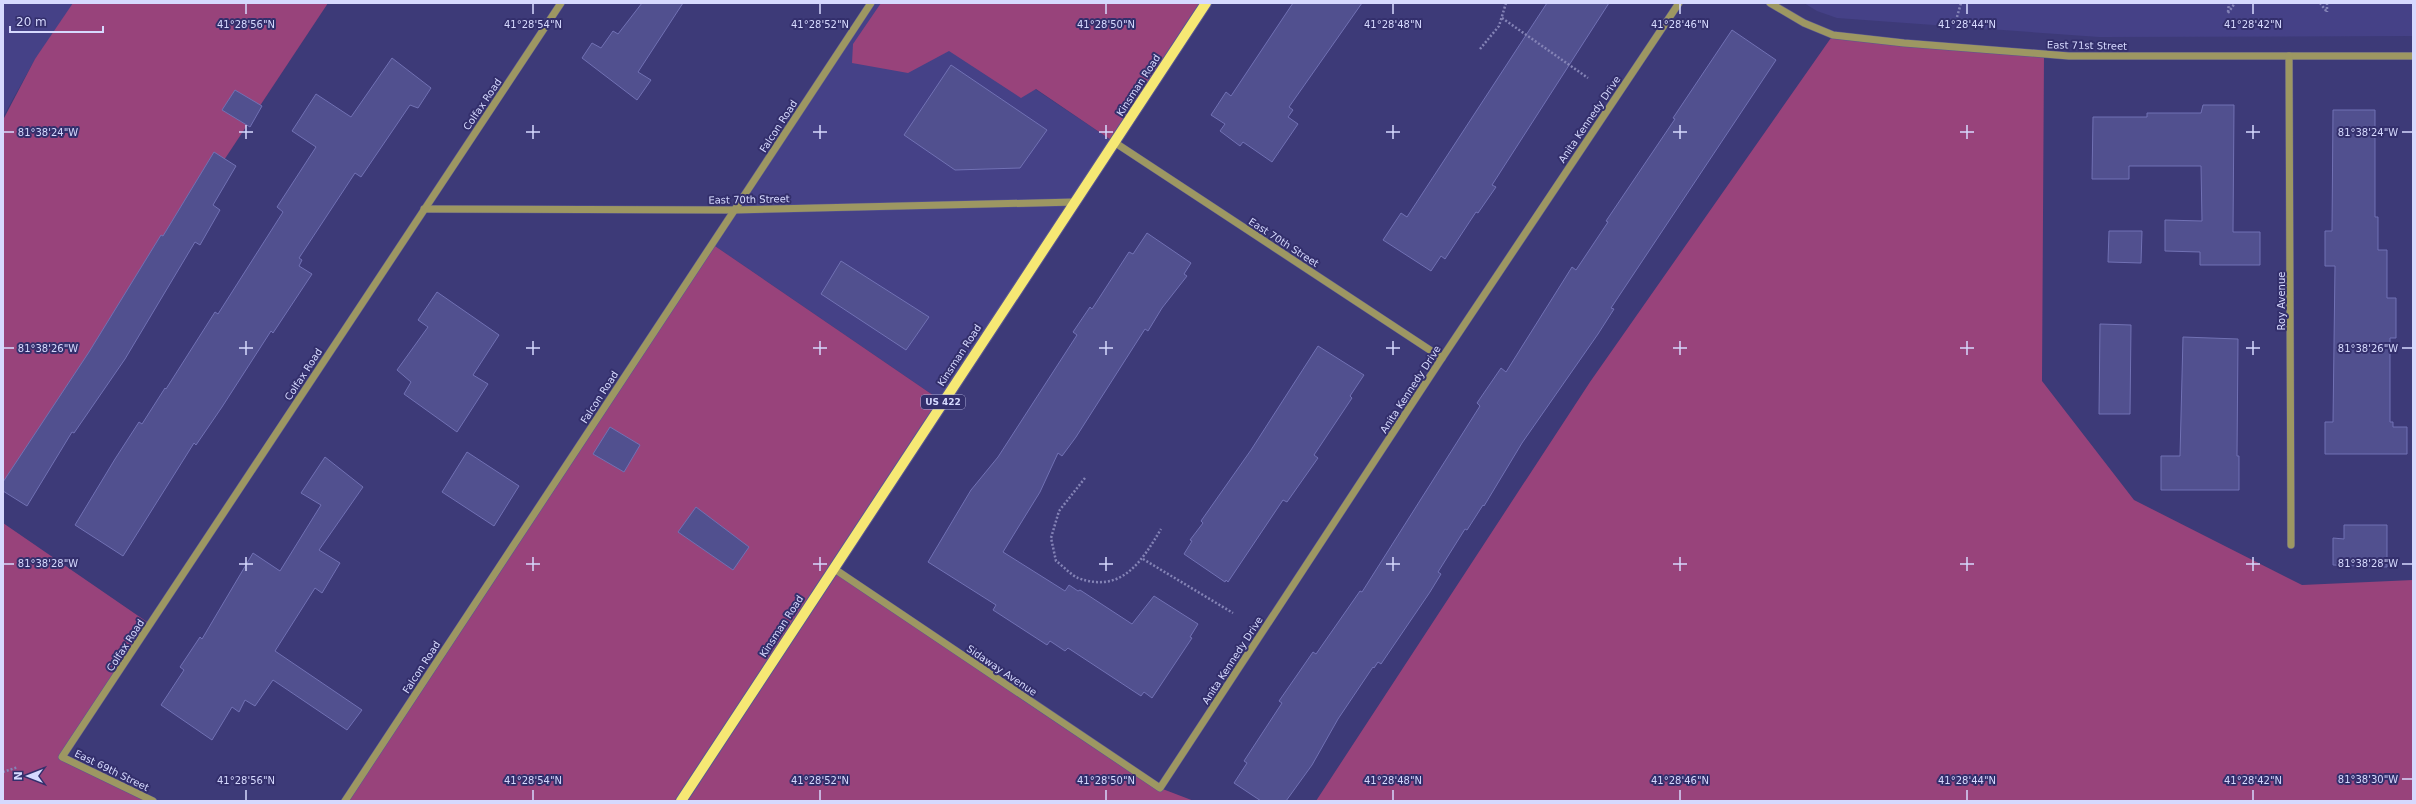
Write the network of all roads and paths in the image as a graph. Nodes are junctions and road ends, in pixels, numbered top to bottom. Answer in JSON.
{"nodes":[{"id":1,"x":561,"y":3,"type":"edge"},
{"id":2,"x":870,"y":3,"type":"edge"},
{"id":3,"x":1206,"y":3,"type":"edge"},
{"id":4,"x":1506,"y":3,"type":"edge"},
{"id":5,"x":1679,"y":3,"type":"edge"},
{"id":6,"x":1770,"y":3,"type":"edge"},
{"id":7,"x":1961,"y":3,"type":"edge"},
{"id":8,"x":2229,"y":3,"type":"edge"},
{"id":9,"x":2236,"y":3,"type":"edge"},
{"id":10,"x":2320,"y":3,"type":"edge"},
{"id":11,"x":2327,"y":3,"type":"edge"},
{"id":12,"x":1957,"y":17,"type":"dead end"},
{"id":13,"x":1502,"y":18,"type":"junction"},
{"id":14,"x":1480,"y":49,"type":"dead end"},
{"id":15,"x":2289,"y":56,"type":"junction"},
{"id":16,"x":2413,"y":56,"type":"edge"},
{"id":17,"x":1588,"y":78,"type":"dead end"},
{"id":18,"x":1114,"y":142,"type":"junction"},
{"id":19,"x":1075,"y":202,"type":"junction"},
{"id":20,"x":424,"y":209,"type":"junction"},
{"id":21,"x":734,"y":210,"type":"junction"},
{"id":22,"x":1442,"y":358,"type":"junction"},
{"id":23,"x":1085,"y":478,"type":"dead end"},
{"id":24,"x":1161,"y":529,"type":"dead end"},
{"id":25,"x":2291,"y":546,"type":"dead end"},
{"id":26,"x":1143,"y":560,"type":"junction"},
{"id":27,"x":833,"y":568,"type":"junction"},
{"id":28,"x":1233,"y":613,"type":"dead end"},
{"id":29,"x":62,"y":757,"type":"joint"},
{"id":30,"x":18,"y":767,"type":"dead end"},
{"id":31,"x":3,"y":772,"type":"edge"},
{"id":32,"x":1160,"y":788,"type":"joint"},
{"id":33,"x":153,"y":801,"type":"edge"},
{"id":34,"x":345,"y":801,"type":"edge"},
{"id":35,"x":681,"y":801,"type":"edge"}],
"edges":[{"from":1,"to":20,"type":"street","name":"Colfax Road"},
{"from":2,"to":21,"type":"street","name":"Falcon Road"},
{"from":3,"to":18,"type":"main road","name":"Kinsman Road","number":"US 422"},
{"from":4,"to":13,"type":"path"},
{"from":5,"to":22,"type":"street","name":"Anita Kennedy Drive"},
{"from":6,"to":15,"type":"street","name":"East 71st Street"},
{"from":7,"to":12,"type":"path"},
{"from":8,"to":9,"type":"path"},
{"from":10,"to":11,"type":"path"},
{"from":13,"to":14,"type":"path"},
{"from":13,"to":17,"type":"path"},
{"from":15,"to":16,"type":"street","name":"East 71st Street"},
{"from":15,"to":25,"type":"street","name":"Roy Avenue"},
{"from":18,"to":19,"type":"main road","name":"Kinsman Road","number":"US 422"},
{"from":18,"to":22,"type":"street","name":"East 70th Street"},
{"from":19,"to":21,"type":"street","name":"East 70th Street"},
{"from":19,"to":27,"type":"main road","name":"Kinsman Road","number":"US 422"},
{"from":20,"to":21,"type":"street","name":"East 70th Street"},
{"from":20,"to":29,"type":"street","name":"Colfax Road"},
{"from":21,"to":34,"type":"street","name":"Falcon Road"},
{"from":22,"to":32,"type":"street","name":"Anita Kennedy Drive"},
{"from":23,"to":26,"type":"path"},
{"from":24,"to":26,"type":"path"},
{"from":26,"to":28,"type":"path"},
{"from":27,"to":32,"type":"street","name":"Sidaway Avenue"},
{"from":27,"to":35,"type":"main road","name":"Kinsman Road","number":"US 422"},
{"from":29,"to":33,"type":"street","name":"East 69th Street"},
{"from":30,"to":31,"type":"path"}]}
